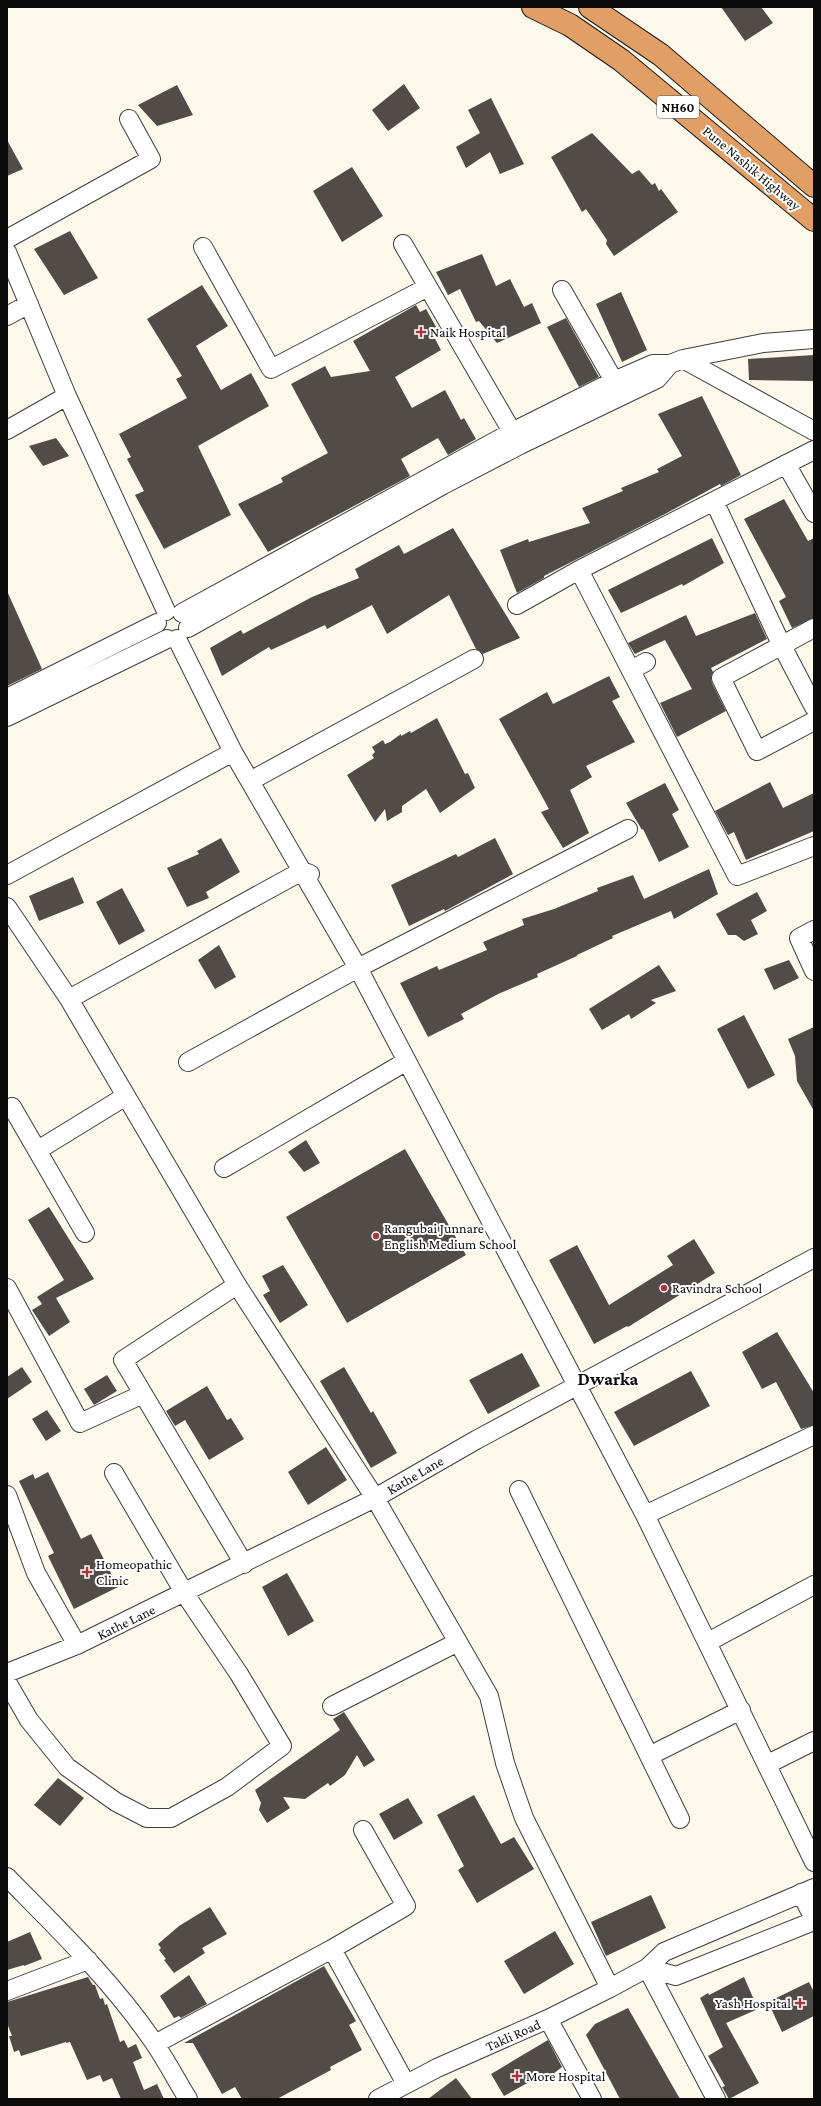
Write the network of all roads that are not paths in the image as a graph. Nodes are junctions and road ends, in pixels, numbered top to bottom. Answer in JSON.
{"nodes":[{"id":1,"x":533,"y":7,"type":"edge"},
{"id":2,"x":590,"y":7,"type":"edge"},
{"id":3,"x":129,"y":119,"type":"dead end"},
{"id":4,"x":814,"y":186,"type":"edge"},
{"id":5,"x":814,"y":220,"type":"edge"},
{"id":6,"x":7,"y":239,"type":"edge"},
{"id":7,"x":403,"y":244,"type":"dead end"},
{"id":8,"x":202,"y":247,"type":"dead end"},
{"id":9,"x":7,"y":252,"type":"edge"},
{"id":10,"x":428,"y":287,"type":"junction"},
{"id":11,"x":562,"y":290,"type":"dead end"},
{"id":12,"x":29,"y":304,"type":"junction"},
{"id":13,"x":7,"y":316,"type":"edge"},
{"id":14,"x":814,"y":339,"type":"edge"},
{"id":15,"x":677,"y":362,"type":"junction"},
{"id":16,"x":614,"y":381,"type":"junction"},
{"id":17,"x":67,"y":396,"type":"junction"},
{"id":18,"x":7,"y":430,"type":"edge"},
{"id":19,"x":814,"y":431,"type":"edge"},
{"id":20,"x":516,"y":438,"type":"junction"},
{"id":21,"x":814,"y":450,"type":"edge"},
{"id":22,"x":786,"y":464,"type":"junction"},
{"id":23,"x":714,"y":501,"type":"junction"},
{"id":24,"x":814,"y":513,"type":"edge"},
{"id":25,"x":579,"y":570,"type":"junction"},
{"id":26,"x":517,"y":605,"type":"dead end"},
{"id":27,"x":173,"y":625,"type":"junction"},
{"id":28,"x":814,"y":628,"type":"edge"},
{"id":29,"x":782,"y":646,"type":"junction"},
{"id":30,"x":474,"y":659,"type":"dead end"},
{"id":31,"x":7,"y":698,"type":"edge"},
{"id":32,"x":814,"y":707,"type":"edge"},
{"id":33,"x":7,"y":717,"type":"edge"},
{"id":34,"x":814,"y":721,"type":"edge"},
{"id":35,"x":233,"y":752,"type":"junction"},
{"id":36,"x":250,"y":781,"type":"junction"},
{"id":37,"x":628,"y":829,"type":"dead end"},
{"id":38,"x":814,"y":846,"type":"edge"},
{"id":39,"x":306,"y":872,"type":"junction"},
{"id":40,"x":7,"y":876,"type":"edge"},
{"id":41,"x":7,"y":907,"type":"edge"},
{"id":42,"x":814,"y":930,"type":"edge"},
{"id":43,"x":358,"y":968,"type":"junction"},
{"id":44,"x":814,"y":970,"type":"edge"},
{"id":45,"x":69,"y":999,"type":"junction"},
{"id":46,"x":407,"y":1061,"type":"junction"},
{"id":47,"x":188,"y":1062,"type":"dead end"},
{"id":48,"x":126,"y":1096,"type":"junction"},
{"id":49,"x":12,"y":1107,"type":"dead end"},
{"id":50,"x":38,"y":1150,"type":"junction"},
{"id":51,"x":224,"y":1168,"type":"dead end"},
{"id":52,"x":85,"y":1233,"type":"dead end"},
{"id":53,"x":814,"y":1258,"type":"edge"},
{"id":54,"x":237,"y":1284,"type":"junction"},
{"id":55,"x":7,"y":1288,"type":"edge"},
{"id":56,"x":578,"y":1386,"type":"junction"},
{"id":57,"x":143,"y":1394,"type":"junction"},
{"id":58,"x":814,"y":1435,"type":"edge"},
{"id":59,"x":114,"y":1473,"type":"dead end"},
{"id":60,"x":519,"y":1490,"type":"dead end"},
{"id":61,"x":7,"y":1495,"type":"edge"},
{"id":62,"x":375,"y":1498,"type":"junction"},
{"id":63,"x":645,"y":1515,"type":"junction"},
{"id":64,"x":244,"y":1564,"type":"junction"},
{"id":65,"x":814,"y":1585,"type":"edge"},
{"id":66,"x":185,"y":1594,"type":"junction"},
{"id":67,"x":458,"y":1642,"type":"junction"},
{"id":68,"x":708,"y":1642,"type":"junction"},
{"id":69,"x":77,"y":1645,"type":"junction"},
{"id":70,"x":7,"y":1673,"type":"edge"},
{"id":71,"x":7,"y":1682,"type":"edge"},
{"id":72,"x":332,"y":1706,"type":"dead end"},
{"id":73,"x":741,"y":1710,"type":"junction"},
{"id":74,"x":814,"y":1741,"type":"edge"},
{"id":75,"x":649,"y":1756,"type":"junction"},
{"id":76,"x":768,"y":1764,"type":"junction"},
{"id":77,"x":680,"y":1819,"type":"dead end"},
{"id":78,"x":363,"y":1830,"type":"dead end"},
{"id":79,"x":814,"y":1862,"type":"edge"},
{"id":80,"x":7,"y":1877,"type":"edge"},
{"id":81,"x":808,"y":1891,"type":"edge"},
{"id":82,"x":814,"y":1920,"type":"edge"},
{"id":83,"x":332,"y":1948,"type":"junction"},
{"id":84,"x":88,"y":1960,"type":"junction"},
{"id":85,"x":647,"y":1968,"type":"junction"},
{"id":86,"x":610,"y":1988,"type":"junction"},
{"id":87,"x":7,"y":1991,"type":"edge"},
{"id":88,"x":548,"y":2019,"type":"junction"},
{"id":89,"x":155,"y":2044,"type":"junction"},
{"id":90,"x":406,"y":2084,"type":"junction"},
{"id":91,"x":188,"y":2099,"type":"edge"},
{"id":92,"x":378,"y":2099,"type":"edge"},
{"id":93,"x":592,"y":2099,"type":"edge"},
{"id":94,"x":716,"y":2099,"type":"edge"}],
"edges":[{"from":1,"to":5,"type":"highway","name":"Pune Nashik Highway","number":"NH60"},
{"from":2,"to":4,"type":"highway","number":"NH60"},
{"from":3,"to":6,"type":"street"},
{"from":7,"to":10,"type":"street"},
{"from":8,"to":10,"type":"street"},
{"from":9,"to":12,"type":"street"},
{"from":10,"to":20,"type":"street"},
{"from":11,"to":16,"type":"street"},
{"from":12,"to":13,"type":"street"},
{"from":12,"to":17,"type":"street"},
{"from":14,"to":15,"type":"street"},
{"from":15,"to":16,"type":"street"},
{"from":15,"to":19,"type":"street"},
{"from":15,"to":20,"type":"street"},
{"from":16,"to":20,"type":"street"},
{"from":17,"to":18,"type":"street"},
{"from":17,"to":27,"type":"street"},
{"from":20,"to":27,"type":"street"},
{"from":21,"to":22,"type":"street"},
{"from":22,"to":23,"type":"street"},
{"from":22,"to":24,"type":"street"},
{"from":23,"to":25,"type":"street"},
{"from":23,"to":29,"type":"street"},
{"from":25,"to":26,"type":"street"},
{"from":25,"to":38,"type":"street"},
{"from":27,"to":31,"type":"street"},
{"from":27,"to":33,"type":"street"},
{"from":27,"to":35,"type":"street"},
{"from":28,"to":29,"type":"street"},
{"from":29,"to":32,"type":"street"},
{"from":29,"to":34,"type":"street"},
{"from":30,"to":36,"type":"street"},
{"from":35,"to":36,"type":"street"},
{"from":35,"to":40,"type":"street"},
{"from":36,"to":39,"type":"street"},
{"from":37,"to":43,"type":"street"},
{"from":39,"to":43,"type":"street"},
{"from":39,"to":45,"type":"street"},
{"from":41,"to":45,"type":"street"},
{"from":42,"to":44,"type":"street"},
{"from":43,"to":46,"type":"street"},
{"from":43,"to":47,"type":"street"},
{"from":45,"to":48,"type":"street"},
{"from":46,"to":51,"type":"street"},
{"from":46,"to":56,"type":"street"},
{"from":48,"to":50,"type":"street"},
{"from":48,"to":54,"type":"street"},
{"from":49,"to":50,"type":"street"},
{"from":50,"to":52,"type":"street"},
{"from":53,"to":56,"type":"street","name":"Kathe Lane"},
{"from":54,"to":57,"type":"street"},
{"from":54,"to":62,"type":"street"},
{"from":55,"to":57,"type":"street"},
{"from":56,"to":62,"type":"street","name":"Kathe Lane"},
{"from":56,"to":63,"type":"street"},
{"from":57,"to":64,"type":"street"},
{"from":58,"to":63,"type":"street"},
{"from":59,"to":66,"type":"street"},
{"from":60,"to":75,"type":"street"},
{"from":61,"to":69,"type":"street"},
{"from":62,"to":64,"type":"street","name":"Kathe Lane"},
{"from":62,"to":67,"type":"street"},
{"from":63,"to":68,"type":"street"},
{"from":64,"to":66,"type":"street","name":"Kathe Lane"},
{"from":65,"to":68,"type":"street"},
{"from":66,"to":69,"type":"street","name":"Kathe Lane"},
{"from":66,"to":71,"type":"street"},
{"from":67,"to":72,"type":"street"},
{"from":67,"to":86,"type":"street"},
{"from":68,"to":73,"type":"street"},
{"from":69,"to":70,"type":"street","name":"Kathe Lane"},
{"from":73,"to":75,"type":"street"},
{"from":73,"to":76,"type":"street"},
{"from":74,"to":76,"type":"street"},
{"from":75,"to":77,"type":"street"},
{"from":76,"to":79,"type":"street"},
{"from":78,"to":83,"type":"street"},
{"from":80,"to":84,"type":"street"},
{"from":81,"to":82,"type":"street"},
{"from":81,"to":85,"type":"street","name":"Takli Road"},
{"from":82,"to":85,"type":"street"},
{"from":83,"to":89,"type":"street"},
{"from":83,"to":90,"type":"street"},
{"from":84,"to":87,"type":"street"},
{"from":84,"to":89,"type":"street"},
{"from":85,"to":86,"type":"street","name":"Takli Road"},
{"from":85,"to":94,"type":"street"},
{"from":86,"to":88,"type":"street","name":"Takli Road"},
{"from":88,"to":90,"type":"street","name":"Takli Road"},
{"from":88,"to":93,"type":"street"},
{"from":89,"to":91,"type":"street"},
{"from":90,"to":92,"type":"street","name":"Takli Road"}]}
